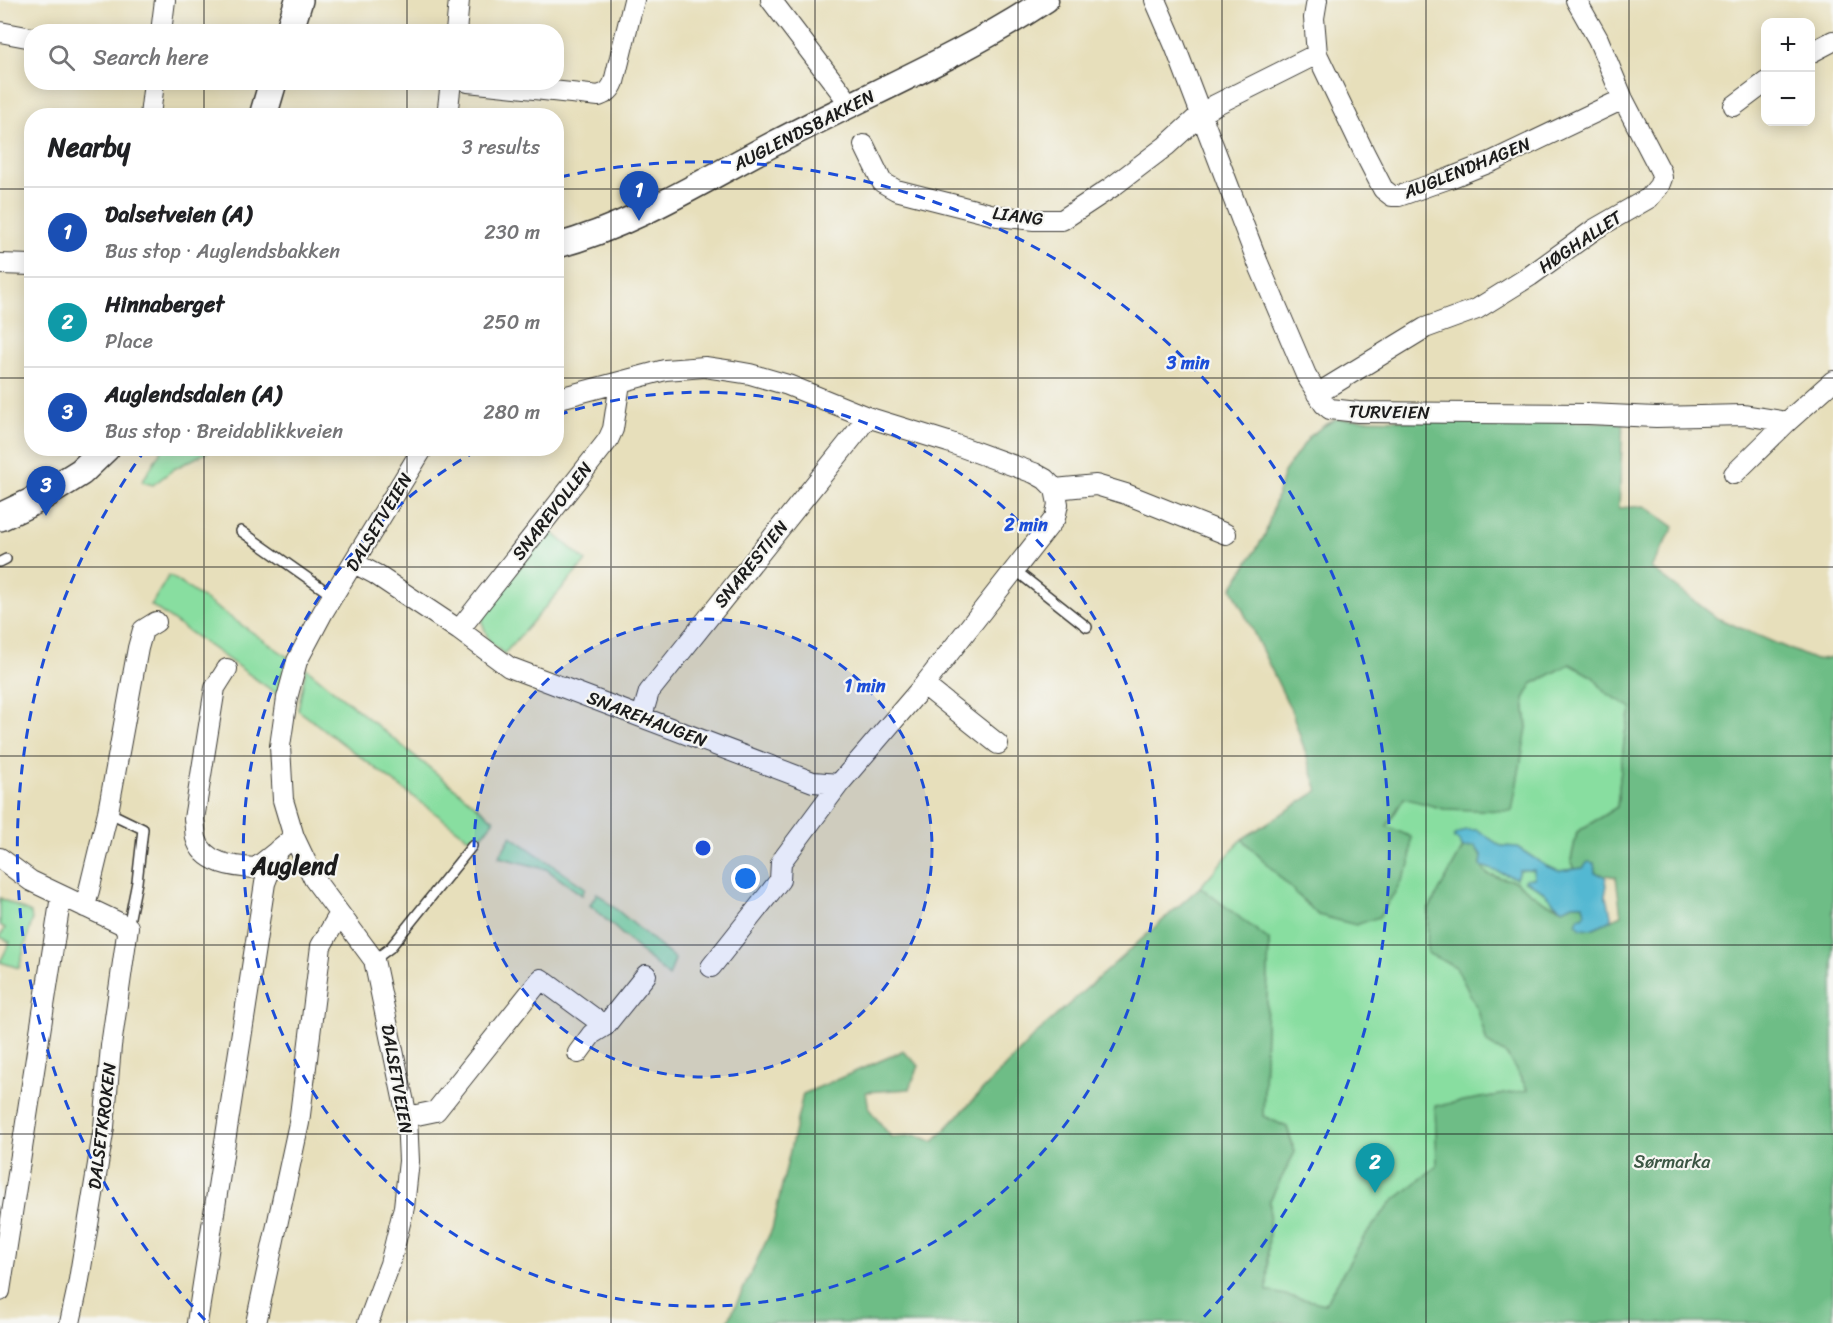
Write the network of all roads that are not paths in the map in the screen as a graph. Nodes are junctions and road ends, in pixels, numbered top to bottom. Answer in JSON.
{"nodes":[{"id":1,"x":165,"y":0,"type":"edge"},
{"id":2,"x":299,"y":0,"type":"edge"},
{"id":3,"x":459,"y":0,"type":"edge"},
{"id":4,"x":634,"y":0,"type":"edge"},
{"id":5,"x":771,"y":0,"type":"edge"},
{"id":6,"x":1155,"y":0,"type":"edge"},
{"id":7,"x":1317,"y":0,"type":"edge"},
{"id":8,"x":1576,"y":0,"type":"edge"},
{"id":9,"x":1038,"y":2,"type":"edge"},
{"id":10,"x":162,"y":24,"type":"edge"},
{"id":11,"x":292,"y":24,"type":"edge"},
{"id":12,"x":457,"y":24,"type":"edge"},
{"id":13,"x":0,"y":32,"type":"edge"},
{"id":14,"x":24,"y":36,"type":"edge"},
{"id":15,"x":1833,"y":40,"type":"edge"},
{"id":16,"x":1815,"y":50,"type":"edge"},
{"id":17,"x":1317,"y":54,"type":"junction"},
{"id":18,"x":1761,"y":86,"type":"edge"},
{"id":19,"x":153,"y":90,"type":"edge"},
{"id":20,"x":271,"y":90,"type":"edge"},
{"id":21,"x":450,"y":90,"type":"edge"},
{"id":22,"x":543,"y":90,"type":"edge"},
{"id":23,"x":1623,"y":99,"type":"junction"},
{"id":24,"x":1734,"y":106,"type":"dead end"},
{"id":25,"x":849,"y":107,"type":"junction"},
{"id":26,"x":151,"y":108,"type":"edge"},
{"id":27,"x":265,"y":108,"type":"edge"},
{"id":28,"x":448,"y":108,"type":"edge"},
{"id":29,"x":1200,"y":115,"type":"junction"},
{"id":30,"x":864,"y":145,"type":"dead end"},
{"id":31,"x":564,"y":244,"type":"edge"},
{"id":32,"x":0,"y":264,"type":"edge"},
{"id":33,"x":24,"y":265,"type":"edge"},
{"id":34,"x":1833,"y":381,"type":"edge"},
{"id":35,"x":620,"y":383,"type":"junction"},
{"id":36,"x":1317,"y":394,"type":"junction"},
{"id":37,"x":564,"y":397,"type":"edge"},
{"id":38,"x":867,"y":417,"type":"junction"},
{"id":39,"x":1787,"y":423,"type":"junction"},
{"id":40,"x":98,"y":456,"type":"edge"},
{"id":41,"x":418,"y":456,"type":"edge"},
{"id":42,"x":1734,"y":474,"type":"dead end"},
{"id":43,"x":1055,"y":489,"type":"junction"},
{"id":44,"x":2,"y":516,"type":"edge"},
{"id":45,"x":241,"y":531,"type":"dead end"},
{"id":46,"x":1226,"y":534,"type":"dead end"},
{"id":47,"x":354,"y":563,"type":"junction"},
{"id":48,"x":1015,"y":570,"type":"junction"},
{"id":49,"x":333,"y":596,"type":"junction"},
{"id":50,"x":156,"y":622,"type":"dead end"},
{"id":51,"x":1087,"y":627,"type":"dead end"},
{"id":52,"x":459,"y":630,"type":"junction"},
{"id":53,"x":227,"y":669,"type":"dead end"},
{"id":54,"x":924,"y":685,"type":"junction"},
{"id":55,"x":642,"y":716,"type":"junction"},
{"id":56,"x":998,"y":744,"type":"dead end"},
{"id":57,"x":839,"y":784,"type":"junction"},
{"id":58,"x":108,"y":812,"type":"junction"},
{"id":59,"x":294,"y":837,"type":"junction"},
{"id":60,"x":472,"y":846,"type":"dead end"},
{"id":61,"x":278,"y":850,"type":"junction"},
{"id":62,"x":0,"y":858,"type":"edge"},
{"id":63,"x":61,"y":896,"type":"junction"},
{"id":64,"x":85,"y":907,"type":"junction"},
{"id":65,"x":339,"y":915,"type":"junction"},
{"id":66,"x":128,"y":927,"type":"junction"},
{"id":67,"x":374,"y":960,"type":"junction"},
{"id":68,"x":711,"y":967,"type":"dead end"},
{"id":69,"x":646,"y":975,"type":"dead end"},
{"id":70,"x":605,"y":1026,"type":"junction"},
{"id":71,"x":578,"y":1053,"type":"dead end"},
{"id":72,"x":407,"y":1118,"type":"junction"},
{"id":73,"x":0,"y":1290,"type":"edge"},
{"id":74,"x":70,"y":1323,"type":"edge"},
{"id":75,"x":197,"y":1323,"type":"edge"},
{"id":76,"x":256,"y":1323,"type":"edge"},
{"id":77,"x":368,"y":1323,"type":"edge"}],
"edges":[{"from":1,"to":10,"type":"street"},
{"from":2,"to":11,"type":"main road"},
{"from":3,"to":12,"type":"street"},
{"from":4,"to":22,"type":"street"},
{"from":5,"to":25,"type":"street"},
{"from":6,"to":29,"type":"street","name":"TURVEIEN"},
{"from":7,"to":17,"type":"street","name":"AUGLENDHAGEN"},
{"from":8,"to":23,"type":"street","name":"HØGHALLET"},
{"from":9,"to":25,"type":"street","name":"AUGLENDSBAKKEN"},
{"from":13,"to":14,"type":"street"},
{"from":15,"to":16,"type":"street"},
{"from":17,"to":23,"type":"street","name":"AUGLENDHAGEN"},
{"from":17,"to":29,"type":"street"},
{"from":18,"to":24,"type":"street"},
{"from":19,"to":26,"type":"street"},
{"from":20,"to":27,"type":"main road"},
{"from":21,"to":28,"type":"street"},
{"from":23,"to":36,"type":"street","name":"HØGHALLET"},
{"from":25,"to":31,"type":"street","name":"AUGLENDSBAKKEN"},
{"from":29,"to":30,"type":"street","name":"LIANG"},
{"from":29,"to":36,"type":"street","name":"TURVEIEN"},
{"from":32,"to":33,"type":"street"},
{"from":34,"to":39,"type":"street"},
{"from":35,"to":37,"type":"street"},
{"from":35,"to":38,"type":"street"},
{"from":35,"to":52,"type":"street","name":"SNAREVOLLEN"},
{"from":36,"to":39,"type":"street","name":"TURVEIEN"},
{"from":38,"to":43,"type":"street"},
{"from":38,"to":55,"type":"street","name":"SNARESTIEN"},
{"from":39,"to":42,"type":"street"},
{"from":40,"to":44,"type":"main road"},
{"from":41,"to":47,"type":"street","name":"DALSETVEIEN"},
{"from":43,"to":46,"type":"street"},
{"from":43,"to":48,"type":"street"},
{"from":45,"to":49,"type":"lane"},
{"from":47,"to":49,"type":"street","name":"DALSETVEIEN"},
{"from":47,"to":52,"type":"street","name":"SNAREHAUGEN"},
{"from":48,"to":51,"type":"lane"},
{"from":48,"to":54,"type":"street"},
{"from":49,"to":59,"type":"street","name":"DALSETVEIEN"},
{"from":50,"to":58,"type":"street"},
{"from":52,"to":55,"type":"street","name":"SNAREHAUGEN"},
{"from":53,"to":61,"type":"street"},
{"from":54,"to":56,"type":"street"},
{"from":54,"to":57,"type":"street"},
{"from":55,"to":57,"type":"street","name":"SNAREHAUGEN"},
{"from":57,"to":68,"type":"street"},
{"from":58,"to":64,"type":"street"},
{"from":58,"to":66,"type":"lane"},
{"from":59,"to":61,"type":"street"},
{"from":59,"to":65,"type":"street","name":"DALSETVEIEN"},
{"from":60,"to":67,"type":"lane"},
{"from":61,"to":75,"type":"street"},
{"from":62,"to":63,"type":"street"},
{"from":63,"to":64,"type":"street"},
{"from":63,"to":73,"type":"street"},
{"from":64,"to":66,"type":"street"},
{"from":65,"to":67,"type":"street","name":"DALSETVEIEN"},
{"from":65,"to":76,"type":"street"},
{"from":66,"to":74,"type":"street","name":"DALSETKROKEN"},
{"from":67,"to":72,"type":"street","name":"DALSETVEIEN"},
{"from":69,"to":70,"type":"street"},
{"from":70,"to":71,"type":"street"},
{"from":70,"to":72,"type":"street"},
{"from":72,"to":77,"type":"street","name":"DALSETVEIEN"}]}
